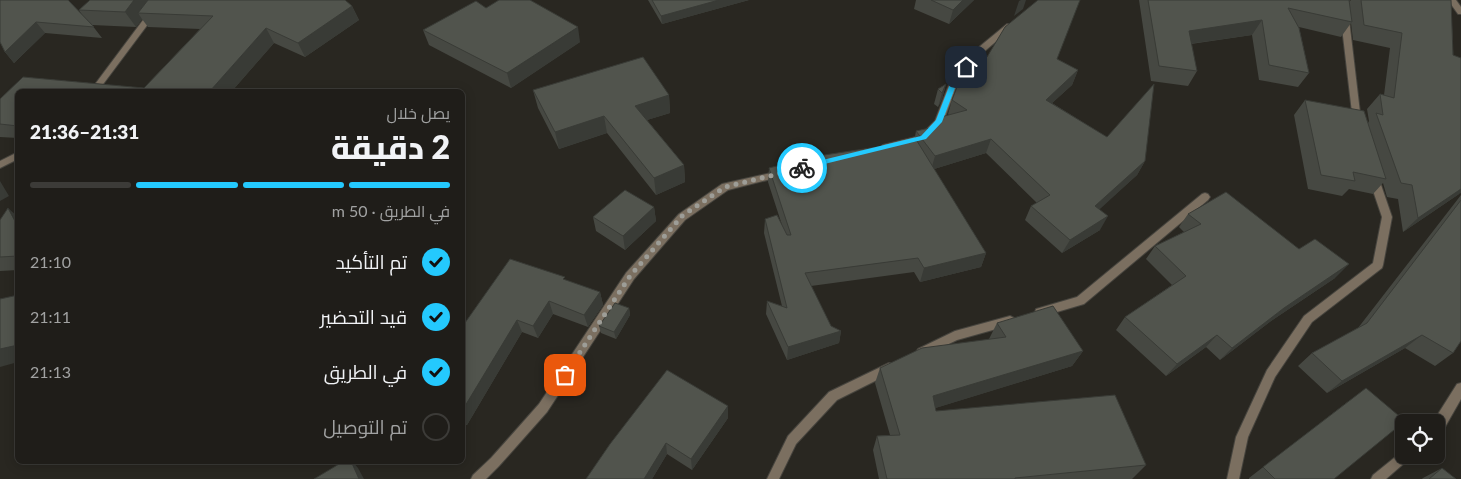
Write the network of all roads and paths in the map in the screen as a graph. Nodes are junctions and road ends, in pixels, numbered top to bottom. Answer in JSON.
{"nodes":[{"id":1,"x":162,"y":0,"type":"edge"},
{"id":2,"x":1345,"y":0,"type":"edge"},
{"id":3,"x":1452,"y":0,"type":"edge"},
{"id":4,"x":1461,"y":12,"type":"edge"},
{"id":5,"x":1021,"y":18,"type":"edge"},
{"id":6,"x":95,"y":89,"type":"edge"},
{"id":7,"x":1358,"y":129,"type":"edge"},
{"id":8,"x":876,"y":150,"type":"edge"},
{"id":9,"x":15,"y":157,"type":"edge"},
{"id":10,"x":1370,"y":164,"type":"edge"},
{"id":11,"x":0,"y":165,"type":"edge"},
{"id":12,"x":791,"y":171,"type":"edge"},
{"id":13,"x":1205,"y":197,"type":"dead end"},
{"id":14,"x":1461,"y":388,"type":"edge"},
{"id":15,"x":1445,"y":417,"type":"edge"},
{"id":16,"x":1395,"y":464,"type":"edge"},
{"id":17,"x":477,"y":479,"type":"edge"},
{"id":18,"x":773,"y":479,"type":"edge"},
{"id":19,"x":1233,"y":479,"type":"edge"},
{"id":20,"x":1377,"y":479,"type":"edge"}],
"edges":[{"from":1,"to":6,"type":"street"},
{"from":2,"to":7,"type":"street"},
{"from":3,"to":4,"type":"street"},
{"from":5,"to":8,"type":"street"},
{"from":9,"to":11,"type":"street"},
{"from":10,"to":19,"type":"street"},
{"from":12,"to":17,"type":"street"},
{"from":13,"to":18,"type":"street"},
{"from":14,"to":15,"type":"street"},
{"from":16,"to":20,"type":"street"}]}
